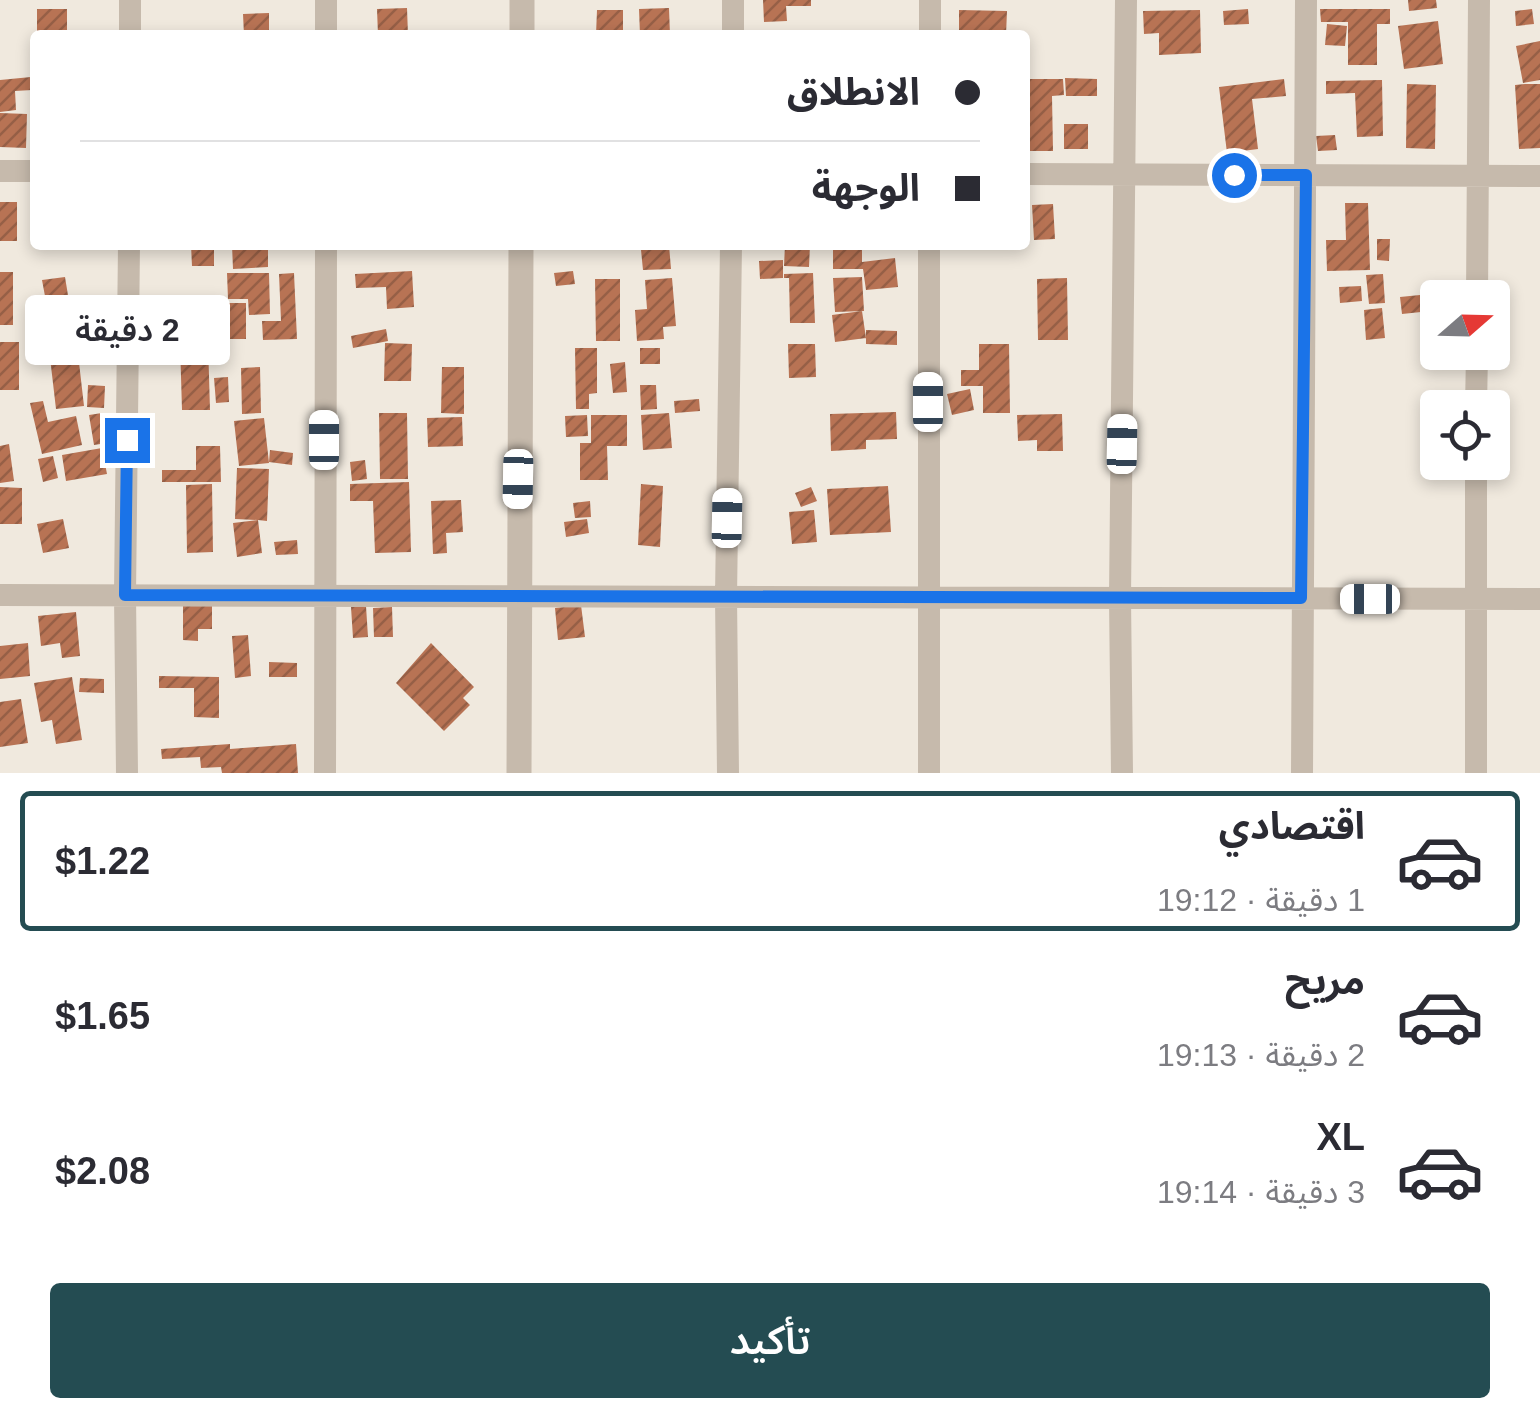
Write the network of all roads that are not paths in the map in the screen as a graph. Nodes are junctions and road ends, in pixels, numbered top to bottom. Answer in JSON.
{"nodes":[{"id":1,"x":130,"y":0,"type":"edge"},
{"id":2,"x":326,"y":0,"type":"edge"},
{"id":3,"x":522,"y":0,"type":"edge"},
{"id":4,"x":733,"y":0,"type":"edge"},
{"id":5,"x":930,"y":0,"type":"edge"},
{"id":6,"x":1126,"y":0,"type":"edge"},
{"id":7,"x":1306,"y":0,"type":"edge"},
{"id":8,"x":1479,"y":0,"type":"edge"},
{"id":9,"x":130,"y":30,"type":"edge"},
{"id":10,"x":326,"y":30,"type":"edge"},
{"id":11,"x":522,"y":30,"type":"edge"},
{"id":12,"x":732,"y":30,"type":"edge"},
{"id":13,"x":930,"y":30,"type":"edge"},
{"id":14,"x":0,"y":171,"type":"edge"},
{"id":15,"x":30,"y":171,"type":"edge"},
{"id":16,"x":1030,"y":174,"type":"edge"},
{"id":17,"x":1125,"y":174,"type":"junction"},
{"id":18,"x":1306,"y":175,"type":"junction"},
{"id":19,"x":1479,"y":176,"type":"junction"},
{"id":20,"x":1540,"y":176,"type":"edge"},
{"id":21,"x":129,"y":250,"type":"edge"},
{"id":22,"x":326,"y":250,"type":"edge"},
{"id":23,"x":521,"y":250,"type":"edge"},
{"id":24,"x":731,"y":250,"type":"edge"},
{"id":25,"x":929,"y":250,"type":"edge"},
{"id":26,"x":1477,"y":280,"type":"edge"},
{"id":27,"x":1476,"y":480,"type":"edge"},
{"id":28,"x":0,"y":595,"type":"edge"},
{"id":29,"x":125,"y":595,"type":"junction"},
{"id":30,"x":323,"y":596,"type":"junction"},
{"id":31,"x":517,"y":596,"type":"junction"},
{"id":32,"x":726,"y":596,"type":"junction"},
{"id":33,"x":926,"y":597,"type":"junction"},
{"id":34,"x":1120,"y":598,"type":"junction"},
{"id":35,"x":1301,"y":598,"type":"junction"},
{"id":36,"x":1474,"y":599,"type":"junction"},
{"id":37,"x":1540,"y":599,"type":"edge"},
{"id":38,"x":127,"y":773,"type":"edge"},
{"id":39,"x":325,"y":773,"type":"edge"},
{"id":40,"x":518,"y":773,"type":"edge"},
{"id":41,"x":728,"y":773,"type":"edge"},
{"id":42,"x":928,"y":773,"type":"edge"},
{"id":43,"x":1122,"y":773,"type":"edge"},
{"id":44,"x":1302,"y":773,"type":"edge"},
{"id":45,"x":1476,"y":773,"type":"edge"}],
"edges":[{"from":1,"to":9,"type":"street"},
{"from":2,"to":10,"type":"street"},
{"from":3,"to":11,"type":"street"},
{"from":4,"to":12,"type":"street"},
{"from":5,"to":13,"type":"street"},
{"from":6,"to":17,"type":"street"},
{"from":7,"to":18,"type":"street"},
{"from":8,"to":19,"type":"street"},
{"from":14,"to":15,"type":"street"},
{"from":16,"to":17,"type":"street"},
{"from":17,"to":18,"type":"street"},
{"from":17,"to":34,"type":"street"},
{"from":18,"to":19,"type":"street"},
{"from":18,"to":35,"type":"street"},
{"from":19,"to":20,"type":"street"},
{"from":19,"to":26,"type":"street"},
{"from":21,"to":29,"type":"street"},
{"from":22,"to":30,"type":"street"},
{"from":23,"to":31,"type":"street"},
{"from":24,"to":32,"type":"street"},
{"from":25,"to":33,"type":"street"},
{"from":27,"to":36,"type":"street"},
{"from":28,"to":29,"type":"street"},
{"from":29,"to":30,"type":"street"},
{"from":29,"to":38,"type":"street"},
{"from":30,"to":31,"type":"street"},
{"from":30,"to":39,"type":"street"},
{"from":31,"to":32,"type":"street"},
{"from":31,"to":40,"type":"street"},
{"from":32,"to":33,"type":"street"},
{"from":32,"to":41,"type":"street"},
{"from":33,"to":34,"type":"street"},
{"from":33,"to":42,"type":"street"},
{"from":34,"to":35,"type":"street"},
{"from":34,"to":43,"type":"street"},
{"from":35,"to":36,"type":"street"},
{"from":35,"to":44,"type":"street"},
{"from":36,"to":37,"type":"street"},
{"from":36,"to":45,"type":"street"}]}
